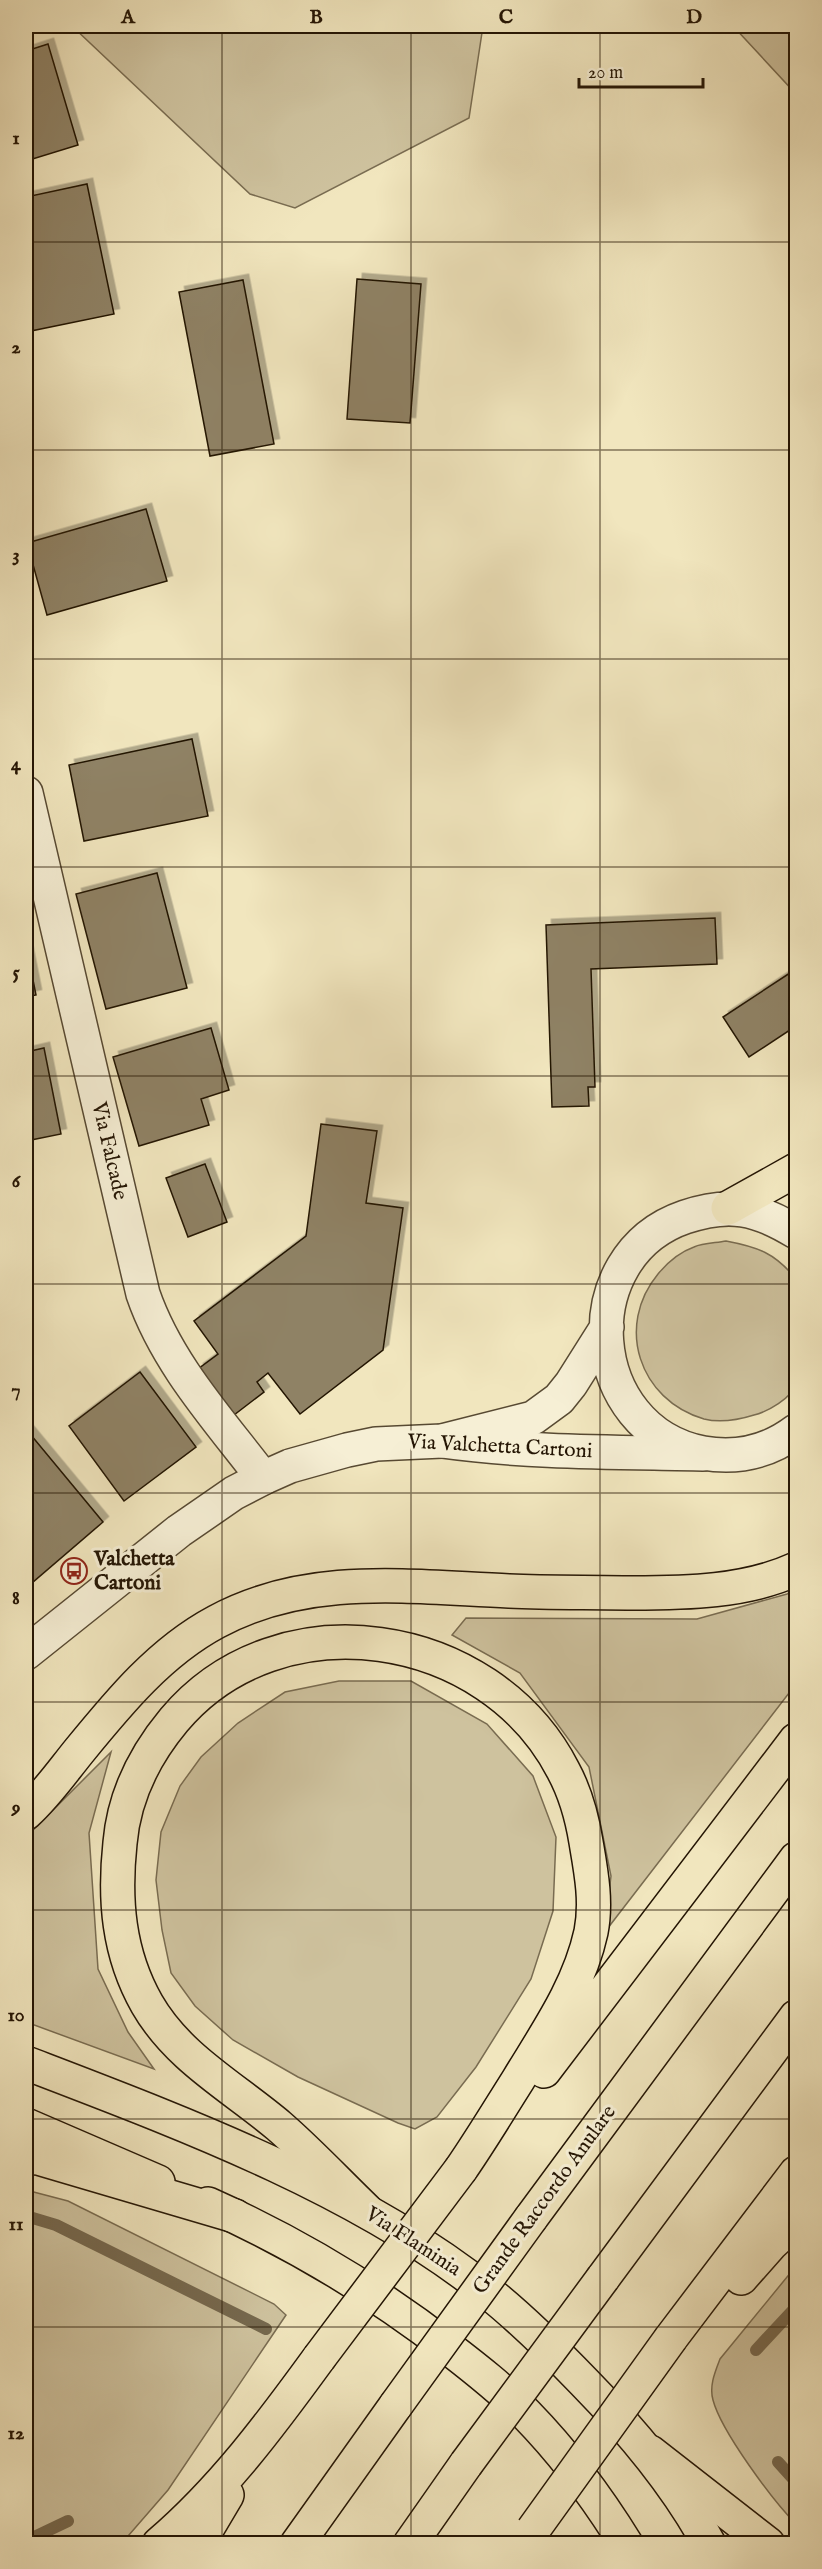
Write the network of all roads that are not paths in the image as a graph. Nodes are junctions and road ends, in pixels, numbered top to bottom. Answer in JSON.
{"nodes":[{"id":1,"x":26,"y":793,"type":"edge"},
{"id":2,"x":796,"y":1170,"type":"edge"},
{"id":3,"x":728,"y":1208,"type":"junction"},
{"id":4,"x":796,"y":1232,"type":"edge"},
{"id":5,"x":607,"y":1327,"type":"junction"},
{"id":6,"x":794,"y":1435,"type":"edge"},
{"id":7,"x":442,"y":1441,"type":"junction"},
{"id":8,"x":714,"y":1455,"type":"junction"},
{"id":9,"x":263,"y":1478,"type":"junction"},
{"id":10,"x":796,"y":1569,"type":"edge"},
{"id":11,"x":26,"y":1653,"type":"edge"},
{"id":12,"x":796,"y":1740,"type":"edge"},
{"id":13,"x":26,"y":1813,"type":"edge"},
{"id":14,"x":796,"y":1859,"type":"edge"},
{"id":15,"x":796,"y":2017,"type":"edge"},
{"id":16,"x":26,"y":2063,"type":"edge"},
{"id":17,"x":26,"y":2125,"type":"edge"},
{"id":18,"x":26,"y":2157,"type":"edge"},
{"id":19,"x":465,"y":2162,"type":"junction"},
{"id":20,"x":796,"y":2173,"type":"edge"},
{"id":21,"x":366,"y":2210,"type":"junction"},
{"id":22,"x":235,"y":2216,"type":"junction"},
{"id":23,"x":796,"y":2221,"type":"edge"},
{"id":24,"x":675,"y":2331,"type":"junction"},
{"id":25,"x":260,"y":2439,"type":"junction"},
{"id":26,"x":650,"y":2452,"type":"junction"},
{"id":27,"x":528,"y":2537,"type":"edge"},
{"id":28,"x":159,"y":2544,"type":"edge"},
{"id":29,"x":198,"y":2544,"type":"edge"},
{"id":30,"x":297,"y":2544,"type":"edge"},
{"id":31,"x":410,"y":2544,"type":"edge"},
{"id":32,"x":626,"y":2544,"type":"edge"},
{"id":33,"x":709,"y":2544,"type":"edge"},
{"id":34,"x":768,"y":2544,"type":"edge"}],
"edges":[{"from":1,"to":9,"type":"street","name":"Via Falcade"},
{"from":2,"to":3,"type":"highway"},
{"from":3,"to":4,"type":"street","name":"Via Valchetta Cartoni"},
{"from":3,"to":5,"type":"street","name":"Via Valchetta Cartoni"},
{"from":5,"to":7,"type":"street"},
{"from":5,"to":8,"type":"street","name":"Via Valchetta Cartoni"},
{"from":6,"to":8,"type":"street","name":"Via Valchetta Cartoni"},
{"from":7,"to":8,"type":"street","name":"Via Valchetta Cartoni"},
{"from":7,"to":9,"type":"street","name":"Via Valchetta Cartoni"},
{"from":9,"to":11,"type":"street","name":"Via Valchetta Cartoni"},
{"from":10,"to":13,"type":"highway"},
{"from":12,"to":19,"type":"highway"},
{"from":14,"to":30,"type":"highway","name":"Grande Raccordo Anulare","bridge":true},
{"from":15,"to":31,"type":"highway","bridge":true},
{"from":16,"to":21,"type":"highway","name":"Via Flaminia"},
{"from":17,"to":22,"type":"highway"},
{"from":18,"to":22,"type":"highway"},
{"from":19,"to":21,"type":"highway"},
{"from":19,"to":25,"type":"highway","bridge":true},
{"from":20,"to":24,"type":"highway"},
{"from":21,"to":26,"type":"highway","name":"Via Flaminia"},
{"from":22,"to":32,"type":"highway"},
{"from":23,"to":24,"type":"highway"},
{"from":24,"to":27,"type":"highway","bridge":true},
{"from":25,"to":28,"type":"highway"},
{"from":25,"to":29,"type":"highway"},
{"from":26,"to":33,"type":"highway","name":"Via Flaminia"},
{"from":26,"to":34,"type":"highway"}]}
